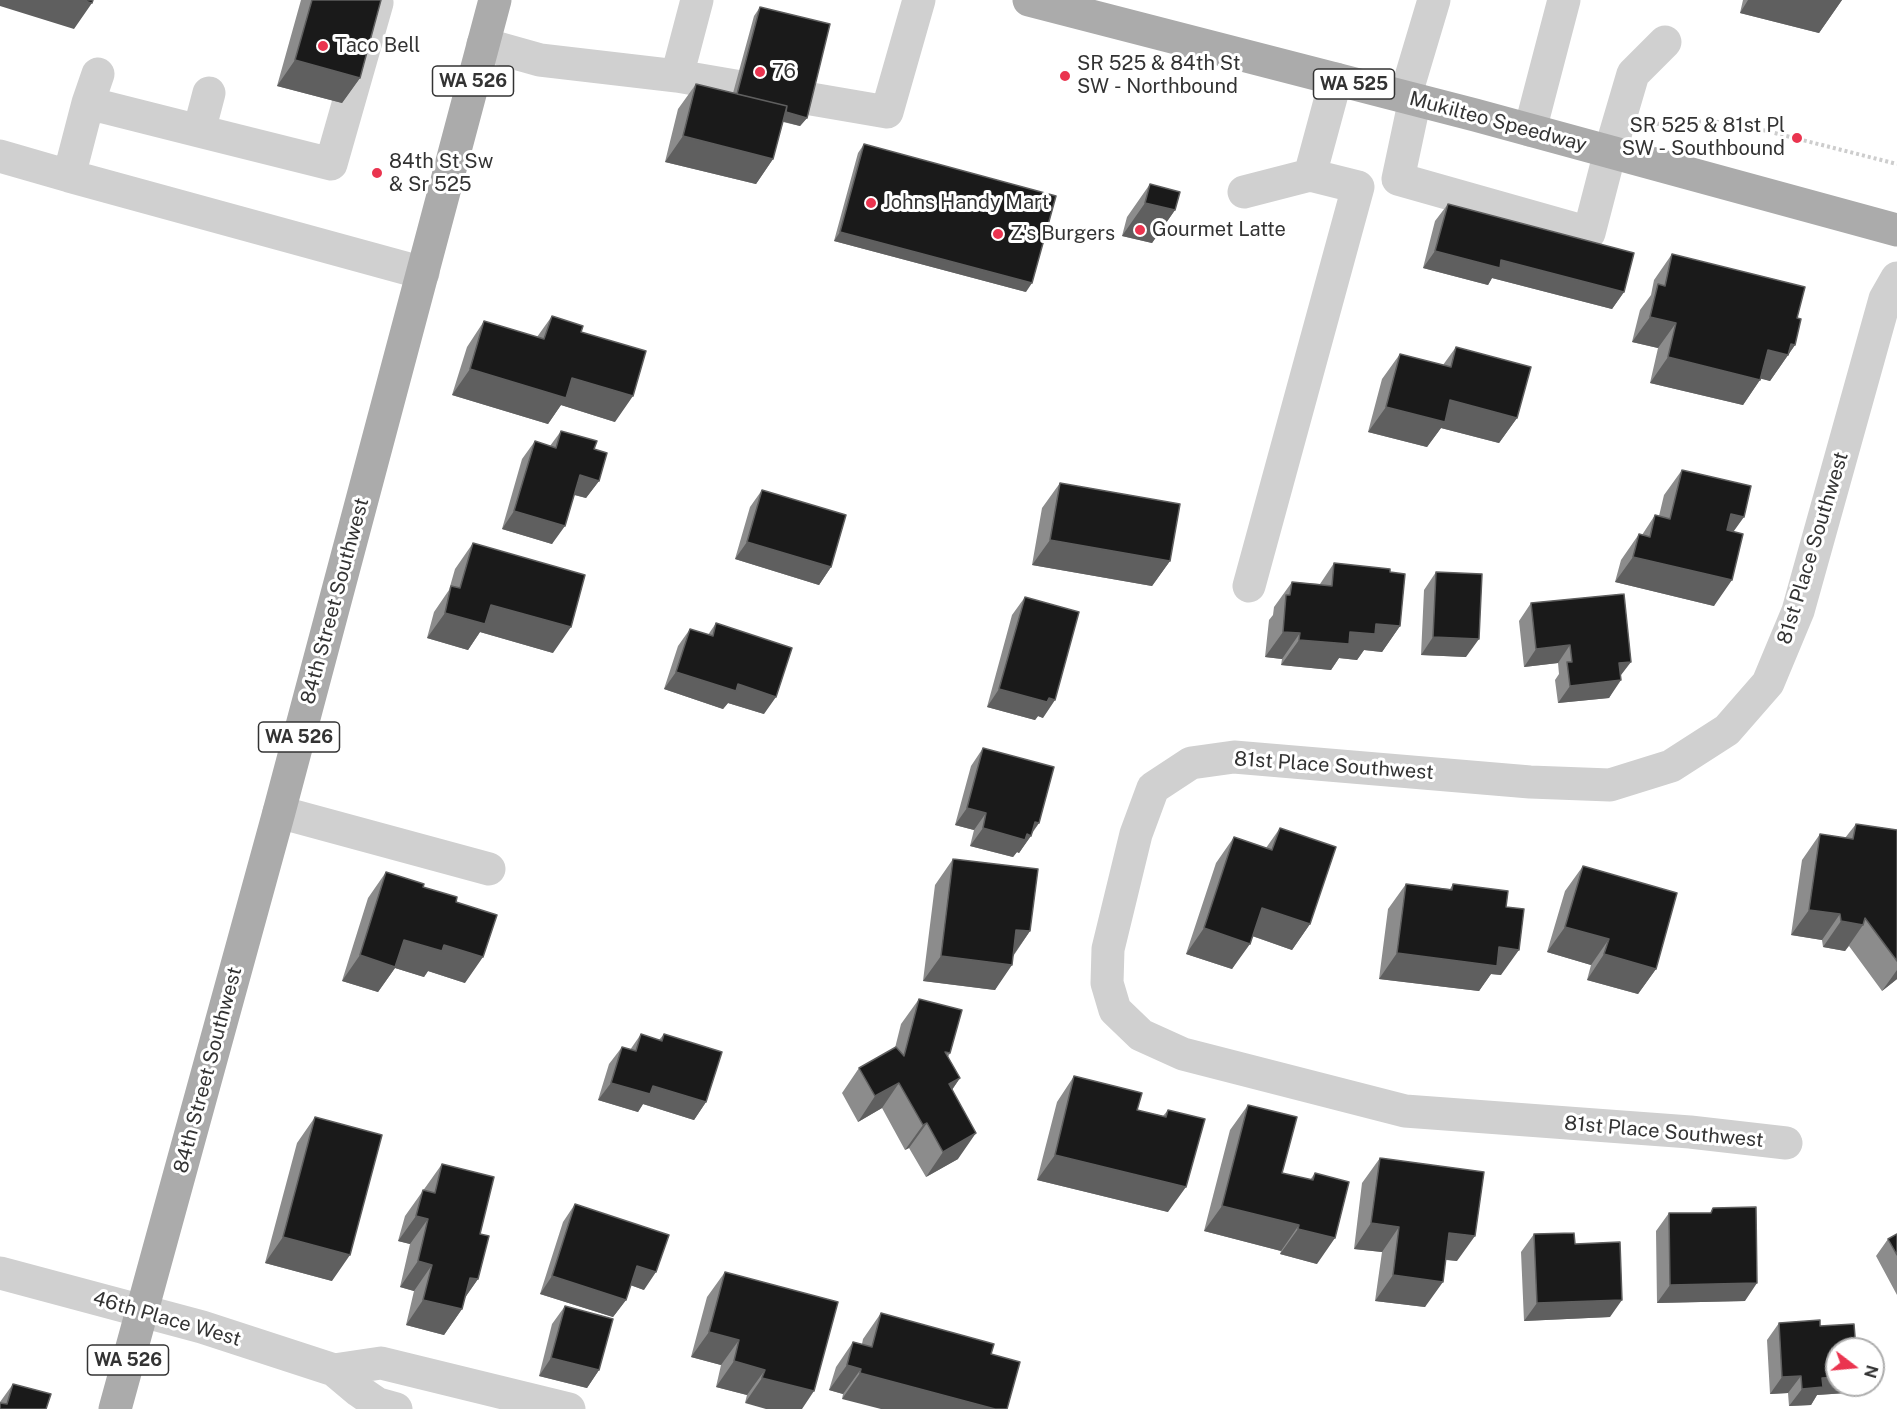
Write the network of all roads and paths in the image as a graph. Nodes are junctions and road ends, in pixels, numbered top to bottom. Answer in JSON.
{"nodes":[{"id":1,"x":375,"y":0,"type":"edge"},
{"id":2,"x":495,"y":0,"type":"edge"},
{"id":3,"x":698,"y":0,"type":"edge"},
{"id":4,"x":919,"y":0,"type":"edge"},
{"id":5,"x":1029,"y":0,"type":"edge"},
{"id":6,"x":1434,"y":0,"type":"edge"},
{"id":7,"x":1564,"y":0,"type":"edge"},
{"id":8,"x":1101,"y":9,"type":"edge"},
{"id":9,"x":1665,"y":42,"type":"dead end"},
{"id":10,"x":483,"y":44,"type":"junction"},
{"id":11,"x":677,"y":76,"type":"junction"},
{"id":12,"x":1336,"y":79,"type":"junction"},
{"id":13,"x":209,"y":93,"type":"dead end"},
{"id":14,"x":1410,"y":98,"type":"junction"},
{"id":15,"x":1530,"y":130,"type":"junction"},
{"id":16,"x":199,"y":131,"type":"junction"},
{"id":17,"x":1610,"y":152,"type":"junction"},
{"id":18,"x":0,"y":156,"type":"edge"},
{"id":19,"x":1310,"y":175,"type":"junction"},
{"id":20,"x":69,"y":176,"type":"junction"},
{"id":21,"x":1358,"y":187,"type":"junction"},
{"id":22,"x":1405,"y":191,"type":"junction"},
{"id":23,"x":1244,"y":192,"type":"dead end"},
{"id":24,"x":1897,"y":230,"type":"edge"},
{"id":25,"x":423,"y":273,"type":"junction"},
{"id":26,"x":1897,"y":278,"type":"edge"},
{"id":27,"x":1249,"y":586,"type":"dead end"},
{"id":28,"x":279,"y":812,"type":"junction"},
{"id":29,"x":489,"y":869,"type":"dead end"},
{"id":30,"x":1785,"y":1143,"type":"dead end"},
{"id":31,"x":0,"y":1273,"type":"edge"},
{"id":32,"x":142,"y":1311,"type":"junction"},
{"id":33,"x":334,"y":1370,"type":"junction"},
{"id":34,"x":115,"y":1409,"type":"edge"},
{"id":35,"x":396,"y":1409,"type":"edge"},
{"id":36,"x":568,"y":1409,"type":"edge"}],
"edges":[{"from":1,"to":16,"type":"street"},
{"from":2,"to":10,"type":"main road","name":"84th Street Southwest","number":"WA 526"},
{"from":3,"to":11,"type":"street"},
{"from":4,"to":11,"type":"street"},
{"from":5,"to":8,"type":"main road","name":"Mukilteo Speedway","number":"WA 525"},
{"from":6,"to":14,"type":"street"},
{"from":7,"to":15,"type":"street"},
{"from":8,"to":12,"type":"main road","name":"Mukilteo Speedway","number":"WA 525"},
{"from":9,"to":17,"type":"street"},
{"from":10,"to":11,"type":"street"},
{"from":10,"to":25,"type":"main road","name":"84th Street Southwest","number":"WA 526"},
{"from":12,"to":14,"type":"main road","name":"Mukilteo Speedway","number":"WA 525"},
{"from":12,"to":19,"type":"street"},
{"from":13,"to":16,"type":"street"},
{"from":14,"to":15,"type":"main road","name":"Mukilteo Speedway","number":"WA 525"},
{"from":14,"to":22,"type":"street"},
{"from":15,"to":17,"type":"main road","name":"Mukilteo Speedway","number":"WA 525"},
{"from":16,"to":20,"type":"street"},
{"from":17,"to":22,"type":"street"},
{"from":17,"to":24,"type":"main road","name":"Mukilteo Speedway","number":"WA 525"},
{"from":18,"to":20,"type":"street"},
{"from":19,"to":21,"type":"street"},
{"from":19,"to":23,"type":"street"},
{"from":20,"to":25,"type":"street"},
{"from":21,"to":22,"type":"street"},
{"from":21,"to":27,"type":"street"},
{"from":25,"to":28,"type":"main road","name":"84th Street Southwest","number":"WA 526"},
{"from":26,"to":30,"type":"street","name":"81st Place Southwest"},
{"from":28,"to":29,"type":"street"},
{"from":28,"to":32,"type":"main road","name":"84th Street Southwest","number":"WA 526"},
{"from":31,"to":32,"type":"street","name":"46th Place West"},
{"from":32,"to":33,"type":"street","name":"46th Place West"},
{"from":32,"to":34,"type":"main road","name":"84th Street Southwest","number":"WA 526"},
{"from":33,"to":35,"type":"street","name":"46th Place West"},
{"from":33,"to":36,"type":"street","name":"46th Place West"}]}
